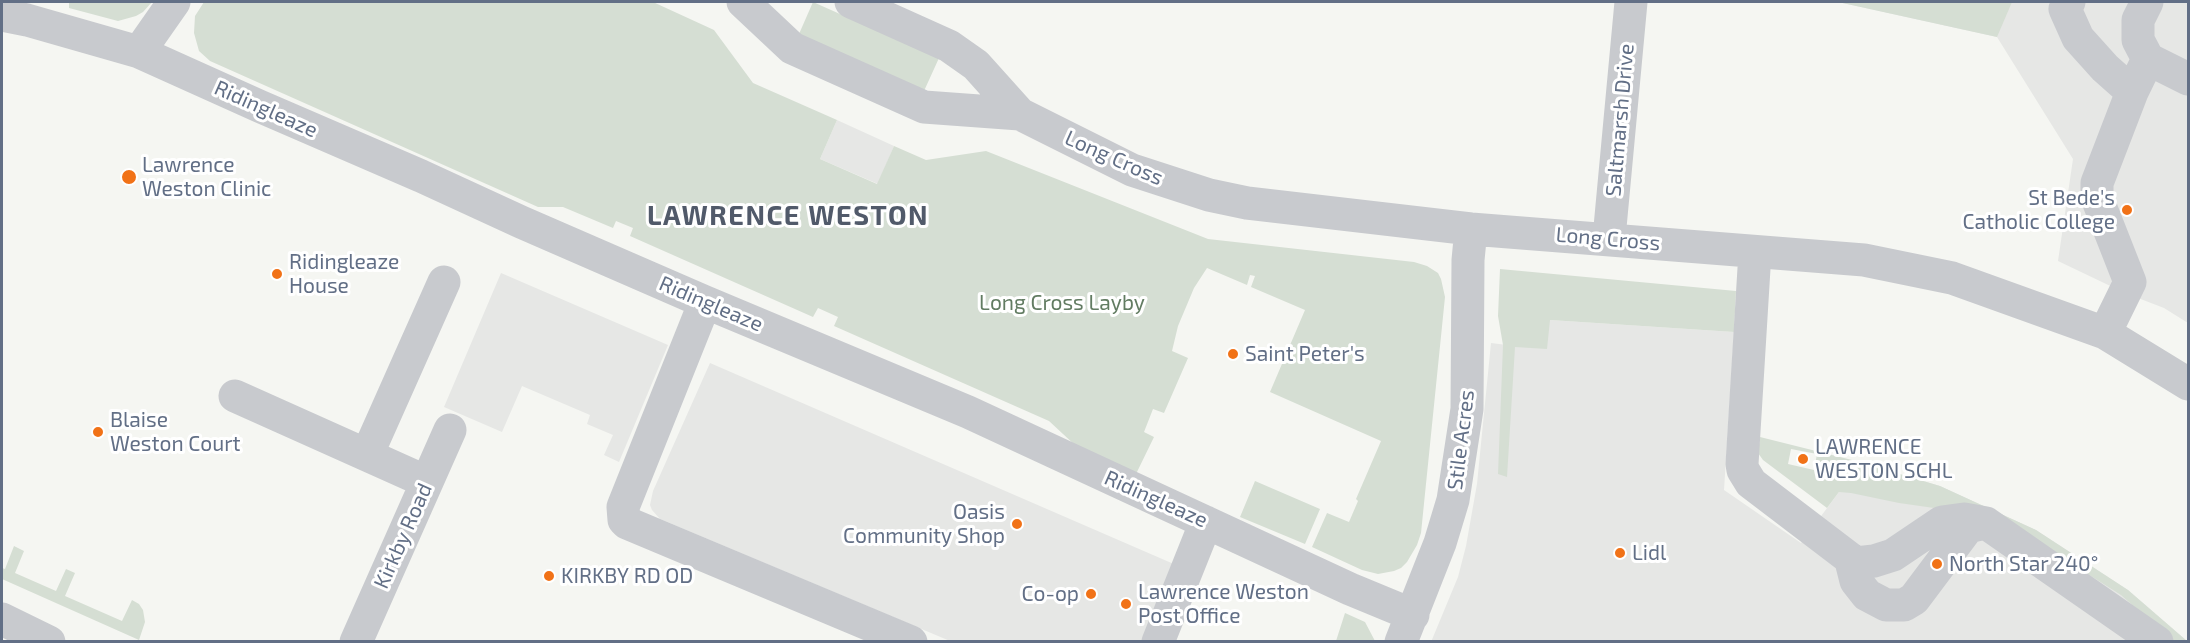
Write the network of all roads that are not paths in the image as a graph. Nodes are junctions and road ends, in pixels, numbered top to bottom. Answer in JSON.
{"nodes":[{"id":1,"x":174,"y":2,"type":"edge"},
{"id":2,"x":743,"y":2,"type":"edge"},
{"id":3,"x":851,"y":2,"type":"edge"},
{"id":4,"x":1631,"y":2,"type":"edge"},
{"id":5,"x":2069,"y":2,"type":"edge"},
{"id":6,"x":2147,"y":2,"type":"edge"},
{"id":7,"x":2,"y":15,"type":"edge"},
{"id":8,"x":139,"y":51,"type":"junction"},
{"id":9,"x":2148,"y":58,"type":"junction"},
{"id":10,"x":2188,"y":79,"type":"edge"},
{"id":11,"x":2132,"y":92,"type":"junction"},
{"id":12,"x":1020,"y":114,"type":"junction"},
{"id":13,"x":1471,"y":229,"type":"junction"},
{"id":14,"x":1610,"y":238,"type":"junction"},
{"id":15,"x":1755,"y":252,"type":"junction"},
{"id":16,"x":444,"y":282,"type":"dead end"},
{"id":17,"x":705,"y":302,"type":"junction"},
{"id":18,"x":2105,"y":333,"type":"junction"},
{"id":19,"x":2188,"y":384,"type":"edge"},
{"id":20,"x":235,"y":396,"type":"dead end"},
{"id":21,"x":450,"y":430,"type":"dead end"},
{"id":22,"x":367,"y":455,"type":"junction"},
{"id":23,"x":427,"y":482,"type":"junction"},
{"id":24,"x":1206,"y":522,"type":"junction"},
{"id":25,"x":1986,"y":523,"type":"junction"},
{"id":26,"x":1908,"y":545,"type":"junction"},
{"id":27,"x":1851,"y":561,"type":"junction"},
{"id":28,"x":1929,"y":579,"type":"junction"},
{"id":29,"x":2,"y":620,"type":"edge"},
{"id":30,"x":1407,"y":628,"type":"edge"},
{"id":31,"x":49,"y":642,"type":"edge"},
{"id":32,"x":356,"y":642,"type":"edge"},
{"id":33,"x":911,"y":642,"type":"edge"},
{"id":34,"x":1158,"y":642,"type":"edge"},
{"id":35,"x":2157,"y":642,"type":"edge"}],
"edges":[{"from":1,"to":8,"type":"street"},
{"from":2,"to":12,"type":"street","name":"Long Cross"},
{"from":3,"to":12,"type":"street","name":"Long Cross"},
{"from":4,"to":14,"type":"street","name":"Saltmarsh Drive"},
{"from":5,"to":11,"type":"street"},
{"from":6,"to":9,"type":"street"},
{"from":7,"to":8,"type":"street","name":"Ridingleaze"},
{"from":8,"to":17,"type":"street","name":"Ridingleaze"},
{"from":9,"to":10,"type":"street"},
{"from":9,"to":11,"type":"street"},
{"from":11,"to":18,"type":"street"},
{"from":12,"to":13,"type":"street","name":"Long Cross"},
{"from":13,"to":14,"type":"street","name":"Long Cross"},
{"from":13,"to":30,"type":"street","name":"Stile Acres"},
{"from":14,"to":15,"type":"street","name":"Long Cross"},
{"from":15,"to":18,"type":"street","name":"Long Cross"},
{"from":15,"to":27,"type":"street"},
{"from":16,"to":22,"type":"street"},
{"from":17,"to":24,"type":"street","name":"Ridingleaze"},
{"from":17,"to":33,"type":"street"},
{"from":18,"to":19,"type":"street","name":"Long Cross"},
{"from":20,"to":22,"type":"street"},
{"from":21,"to":23,"type":"street","name":"Kirkby Road"},
{"from":22,"to":23,"type":"street"},
{"from":23,"to":32,"type":"street","name":"Kirkby Road"},
{"from":24,"to":30,"type":"street","name":"Ridingleaze"},
{"from":24,"to":34,"type":"street"},
{"from":25,"to":26,"type":"street"},
{"from":25,"to":28,"type":"street"},
{"from":25,"to":35,"type":"street"},
{"from":26,"to":27,"type":"street"},
{"from":26,"to":28,"type":"street"},
{"from":27,"to":28,"type":"street"},
{"from":29,"to":31,"type":"street"}]}
